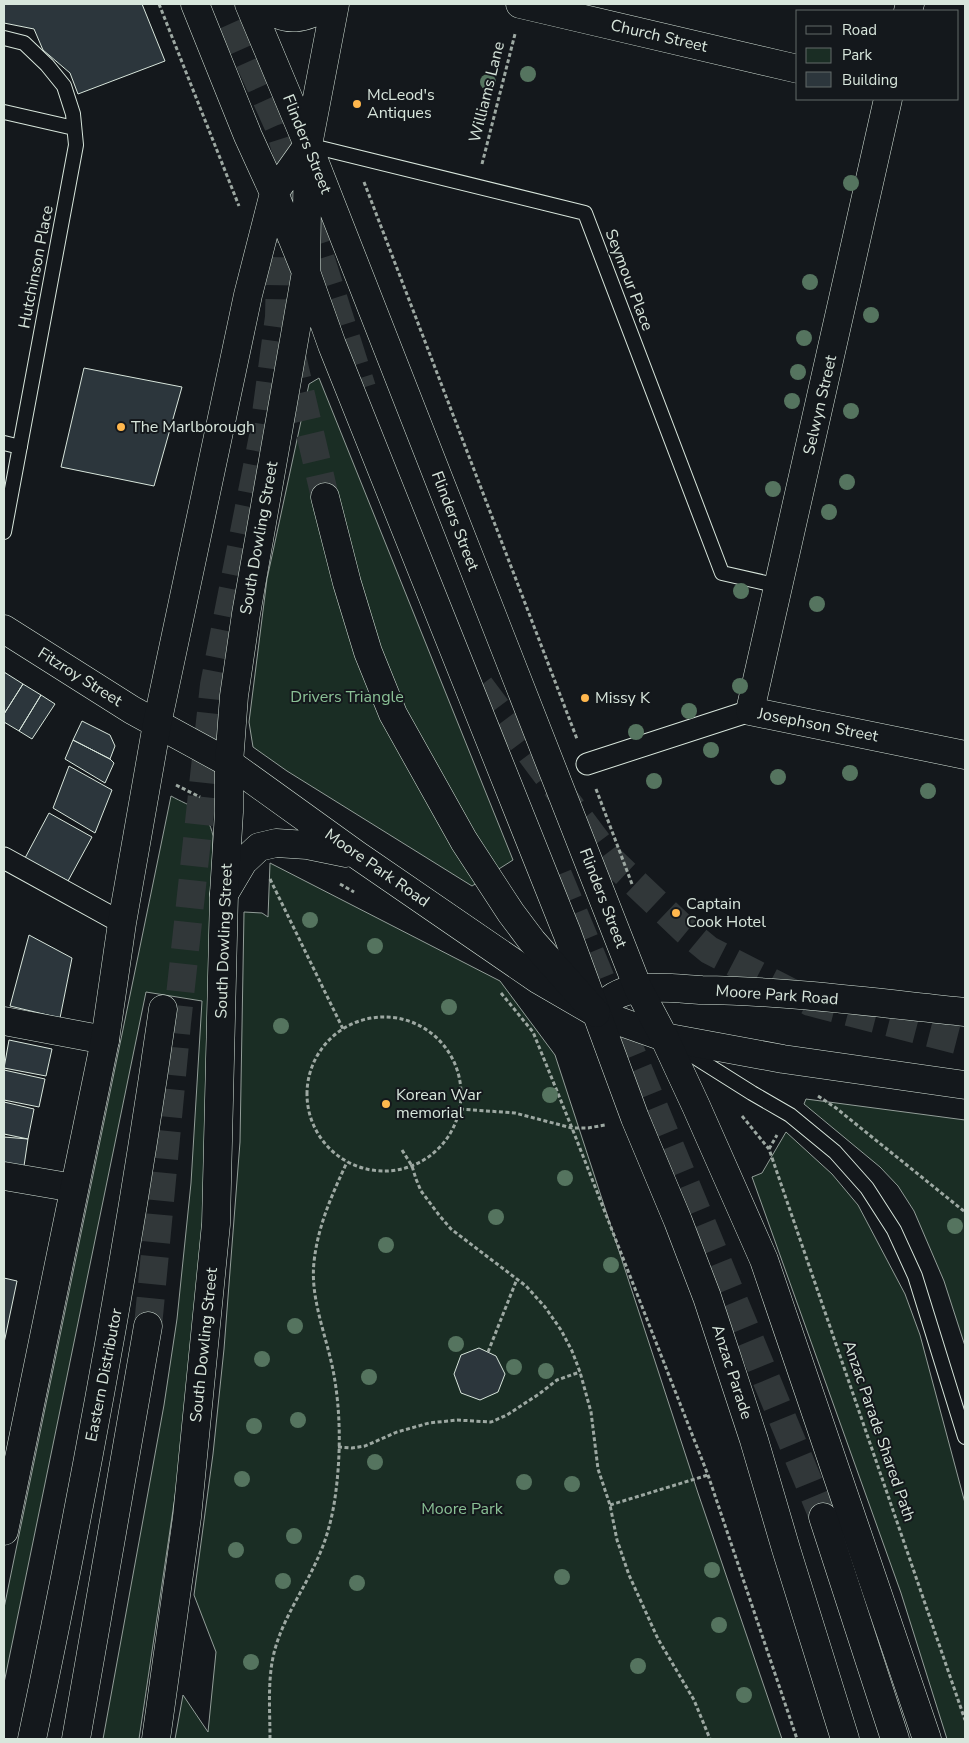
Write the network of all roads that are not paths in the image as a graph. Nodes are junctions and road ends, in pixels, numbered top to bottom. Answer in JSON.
{"nodes":[{"id":1,"x":195,"y":4,"type":"edge"},
{"id":2,"x":249,"y":4,"type":"edge"},
{"id":3,"x":263,"y":4,"type":"edge"},
{"id":4,"x":330,"y":4,"type":"edge"},
{"id":5,"x":335,"y":4,"type":"edge"},
{"id":6,"x":521,"y":4,"type":"edge"},
{"id":7,"x":4,"y":38,"type":"edge"},
{"id":8,"x":796,"y":69,"type":"edge"},
{"id":9,"x":888,"y":100,"type":"edge"},
{"id":10,"x":4,"y":112,"type":"edge"},
{"id":11,"x":74,"y":128,"type":"junction"},
{"id":12,"x":308,"y":145,"type":"junction"},
{"id":13,"x":274,"y":193,"type":"junction"},
{"id":14,"x":306,"y":272,"type":"junction"},
{"id":15,"x":4,"y":443,"type":"edge"},
{"id":16,"x":20,"y":447,"type":"junction"},
{"id":17,"x":325,"y":497,"type":"tunnel mouth"},
{"id":18,"x":4,"y":532,"type":"edge"},
{"id":19,"x":779,"y":586,"type":"junction"},
{"id":20,"x":4,"y":629,"type":"edge"},
{"id":21,"x":750,"y":711,"type":"junction"},
{"id":22,"x":157,"y":724,"type":"junction"},
{"id":23,"x":965,"y":755,"type":"edge"},
{"id":24,"x":229,"y":763,"type":"junction"},
{"id":25,"x":587,"y":764,"type":"road end"},
{"id":26,"x":357,"y":855,"type":"junction"},
{"id":27,"x":4,"y":858,"type":"edge"},
{"id":28,"x":224,"y":894,"type":"junction"},
{"id":29,"x":122,"y":923,"type":"junction"},
{"id":30,"x":638,"y":988,"type":"junction"},
{"id":31,"x":163,"y":1009,"type":"dead end"},
{"id":32,"x":965,"y":1012,"type":"edge"},
{"id":33,"x":596,"y":1013,"type":"junction"},
{"id":34,"x":4,"y":1020,"type":"edge"},
{"id":35,"x":664,"y":1037,"type":"junction"},
{"id":36,"x":105,"y":1040,"type":"junction"},
{"id":37,"x":965,"y":1084,"type":"edge"},
{"id":38,"x":4,"y":1176,"type":"edge"},
{"id":39,"x":74,"y":1188,"type":"junction"},
{"id":40,"x":148,"y":1326,"type":"tunnel mouth"},
{"id":41,"x":965,"y":1437,"type":"edge"},
{"id":42,"x":823,"y":1517,"type":"tunnel mouth"},
{"id":43,"x":4,"y":1531,"type":"edge"},
{"id":44,"x":32,"y":1739,"type":"edge"},
{"id":45,"x":76,"y":1739,"type":"edge"},
{"id":46,"x":156,"y":1739,"type":"edge"},
{"id":47,"x":845,"y":1739,"type":"edge"},
{"id":48,"x":895,"y":1739,"type":"edge"},
{"id":49,"x":927,"y":1739,"type":"edge"}],
"edges":[{"from":1,"to":13,"type":"main road"},
{"from":2,"to":12,"type":"main road","name":"Flinders Street"},
{"from":3,"to":4,"type":"main road"},
{"from":5,"to":12,"type":"main road","name":"South Dowling Street"},
{"from":6,"to":8,"type":"main road","name":"Church Street"},
{"from":7,"to":11,"type":"lane","name":"Hutchinson Place"},
{"from":9,"to":19,"type":"main road","name":"Selwyn Street"},
{"from":10,"to":11,"type":"lane"},
{"from":11,"to":16,"type":"lane","name":"Hutchinson Place"},
{"from":12,"to":13,"type":"main road","name":"South Dowling Street"},
{"from":12,"to":14,"type":"main road","name":"South Dowling Street"},
{"from":12,"to":19,"type":"lane","name":"Seymour Place"},
{"from":12,"to":30,"type":"main road","name":"Flinders Street"},
{"from":13,"to":14,"type":"main road"},
{"from":13,"to":22,"type":"main road","name":"South Dowling Street"},
{"from":14,"to":24,"type":"main road","name":"South Dowling Street"},
{"from":14,"to":33,"type":"main road"},
{"from":15,"to":16,"type":"lane"},
{"from":16,"to":18,"type":"lane","name":"Hutchinson Place"},
{"from":17,"to":33,"type":"main road"},
{"from":19,"to":21,"type":"main road","name":"Selwyn Street"},
{"from":20,"to":22,"type":"main road","name":"Fitzroy Street"},
{"from":21,"to":23,"type":"main road","name":"Josephson Street"},
{"from":21,"to":25,"type":"street","name":"Josephson Street"},
{"from":22,"to":24,"type":"main road","name":"Moore Park Road"},
{"from":22,"to":29,"type":"main road","name":"South Dowling Street"},
{"from":24,"to":26,"type":"main road","name":"Moore Park Road"},
{"from":24,"to":28,"type":"main road","name":"South Dowling Street"},
{"from":26,"to":28,"type":"main road"},
{"from":26,"to":33,"type":"main road","name":"Moore Park Road"},
{"from":27,"to":29,"type":"street"},
{"from":28,"to":46,"type":"main road","name":"South Dowling Street"},
{"from":29,"to":36,"type":"main road","name":"South Dowling Street"},
{"from":30,"to":32,"type":"main road","name":"Moore Park Road"},
{"from":30,"to":33,"type":"main road","name":"Moore Park Road"},
{"from":30,"to":35,"type":"main road","name":"Flinders Street"},
{"from":31,"to":44,"type":"main road","name":"Eastern Distributor"},
{"from":33,"to":35,"type":"main road","name":"Moore Park Road"},
{"from":33,"to":47,"type":"main road","name":"Anzac Parade"},
{"from":34,"to":36,"type":"main road"},
{"from":35,"to":37,"type":"main road","name":"Moore Park Road"},
{"from":35,"to":41,"type":"lane"},
{"from":35,"to":49,"type":"main road"},
{"from":36,"to":39,"type":"main road","name":"South Dowling Street"},
{"from":38,"to":39,"type":"main road"},
{"from":39,"to":43,"type":"main road","name":"South Dowling Street"},
{"from":40,"to":45,"type":"main road","name":"Eastern Distributor"},
{"from":42,"to":48,"type":"main road"}]}
